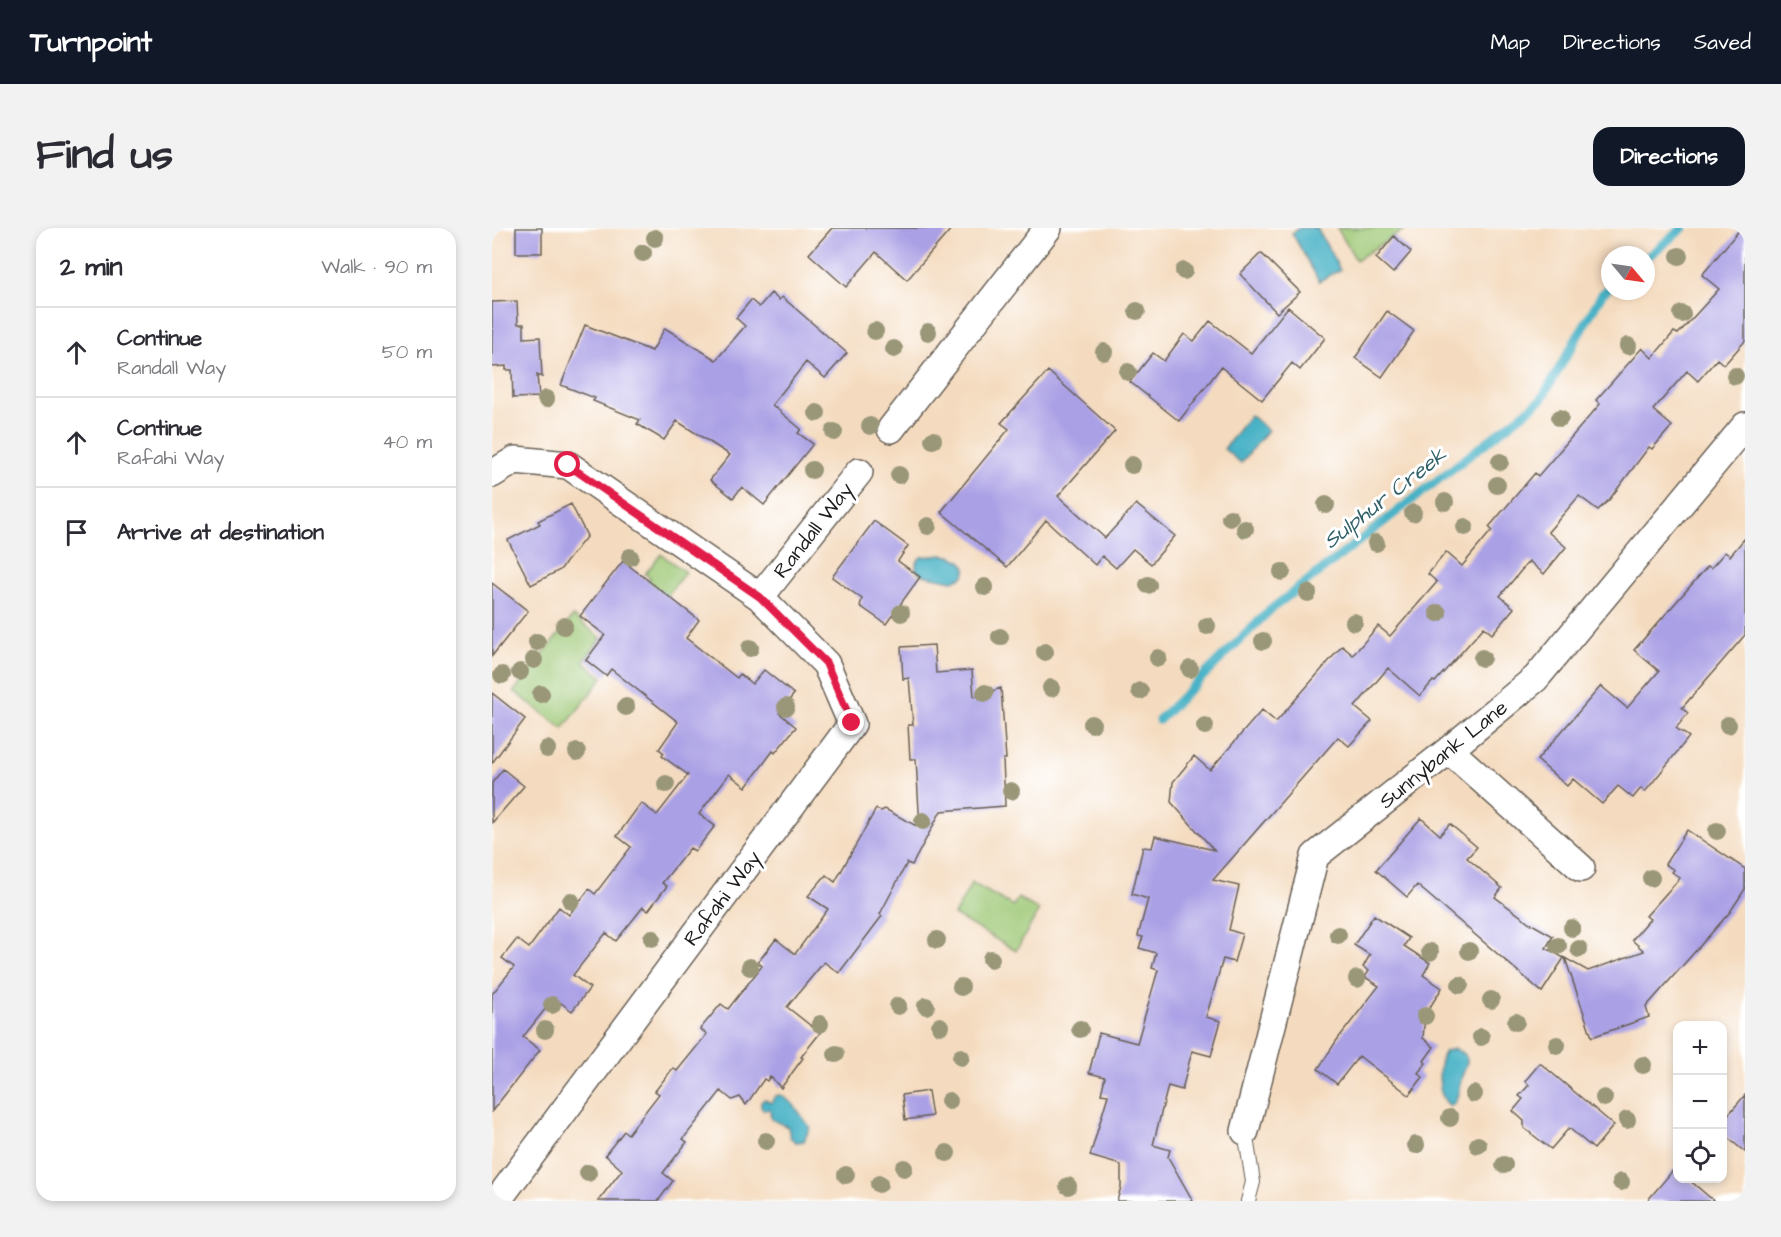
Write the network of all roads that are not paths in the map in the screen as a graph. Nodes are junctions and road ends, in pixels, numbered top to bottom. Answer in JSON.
{"nodes":[{"id":1,"x":1048,"y":228,"type":"edge"},
{"id":2,"x":1745,"y":426,"type":"edge"},
{"id":3,"x":891,"y":429,"type":"dead end"},
{"id":4,"x":859,"y":472,"type":"dead end"},
{"id":5,"x":492,"y":474,"type":"edge"},
{"id":6,"x":760,"y":597,"type":"junction"},
{"id":7,"x":1449,"y":750,"type":"junction"},
{"id":8,"x":1581,"y":868,"type":"dead end"},
{"id":9,"x":1245,"y":1131,"type":"joint"},
{"id":10,"x":497,"y":1201,"type":"edge"},
{"id":11,"x":1248,"y":1201,"type":"edge"}],
"edges":[{"from":1,"to":3,"type":"street"},
{"from":2,"to":7,"type":"street","name":"Sunnybank Lane"},
{"from":4,"to":6,"type":"street","name":"Randall Way"},
{"from":5,"to":6,"type":"street","name":"Randall Way"},
{"from":6,"to":10,"type":"street","name":"Rafahi Way"},
{"from":7,"to":8,"type":"street"},
{"from":7,"to":9,"type":"street","name":"Sunnybank Lane"},
{"from":9,"to":11,"type":"lane"}]}
